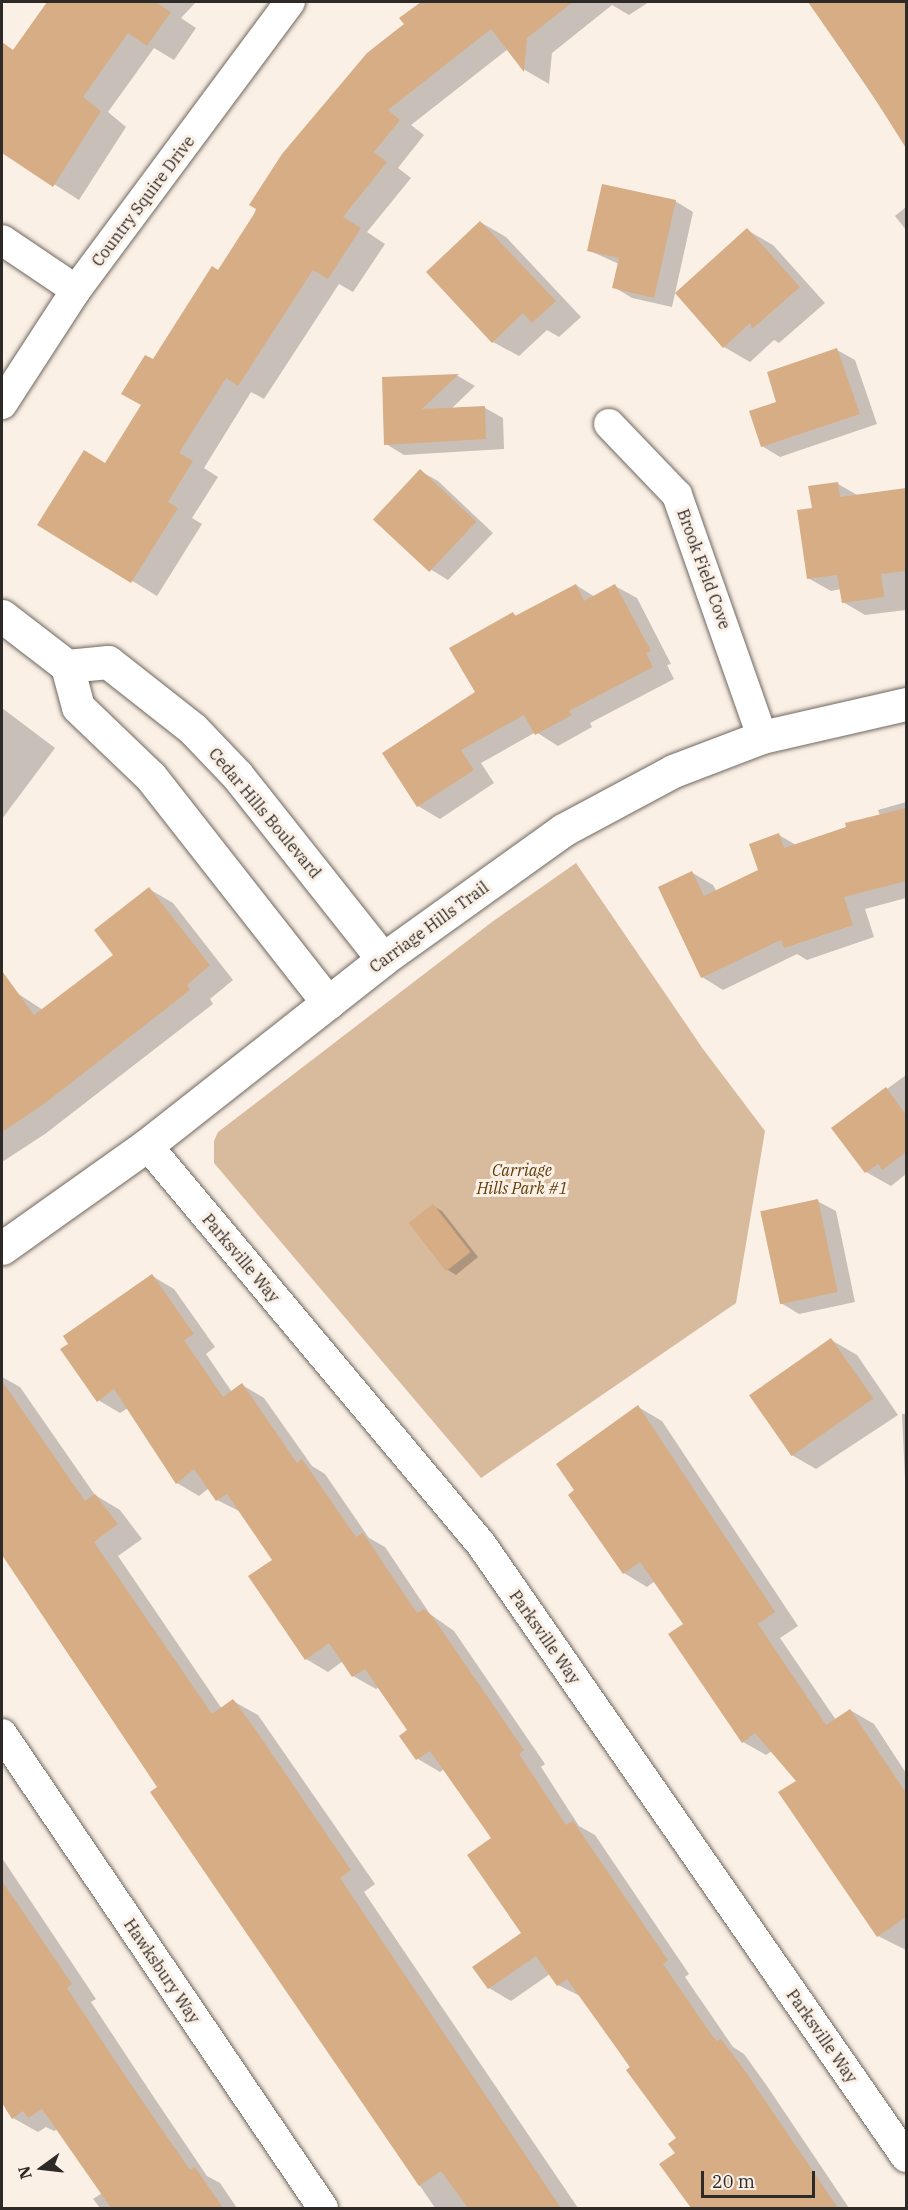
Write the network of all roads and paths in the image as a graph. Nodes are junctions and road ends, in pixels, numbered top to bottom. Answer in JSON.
{"nodes":[{"id":1,"x":290,"y":2,"type":"edge"},
{"id":2,"x":2,"y":240,"type":"edge"},
{"id":3,"x":76,"y":290,"type":"junction"},
{"id":4,"x":2,"y":404,"type":"edge"},
{"id":5,"x":609,"y":424,"type":"dead end"},
{"id":6,"x":2,"y":616,"type":"edge"},
{"id":7,"x":67,"y":666,"type":"junction"},
{"id":8,"x":906,"y":704,"type":"edge"},
{"id":9,"x":762,"y":737,"type":"junction"},
{"id":10,"x":383,"y":959,"type":"junction"},
{"id":11,"x":328,"y":1003,"type":"junction"},
{"id":12,"x":147,"y":1145,"type":"junction"},
{"id":13,"x":2,"y":1248,"type":"edge"},
{"id":14,"x":2,"y":1734,"type":"edge"},
{"id":15,"x":906,"y":2157,"type":"edge"},
{"id":16,"x":323,"y":2208,"type":"edge"}],
"edges":[{"from":1,"to":3,"type":"street","name":"Country Squire Drive"},
{"from":2,"to":3,"type":"street"},
{"from":3,"to":4,"type":"street","name":"Country Squire Drive"},
{"from":5,"to":9,"type":"street","name":"Brook Field Cove"},
{"from":6,"to":7,"type":"street"},
{"from":7,"to":10,"type":"street","name":"Cedar Hills Boulevard"},
{"from":7,"to":11,"type":"street"},
{"from":8,"to":9,"type":"street","name":"Carriage Hills Trail"},
{"from":9,"to":10,"type":"street","name":"Carriage Hills Trail"},
{"from":10,"to":11,"type":"street","name":"Carriage Hills Trail"},
{"from":11,"to":12,"type":"street","name":"Carriage Hills Trail"},
{"from":12,"to":13,"type":"street","name":"Carriage Hills Trail"},
{"from":12,"to":15,"type":"street","name":"Parksville Way"},
{"from":14,"to":16,"type":"street","name":"Hawksbury Way"}]}
